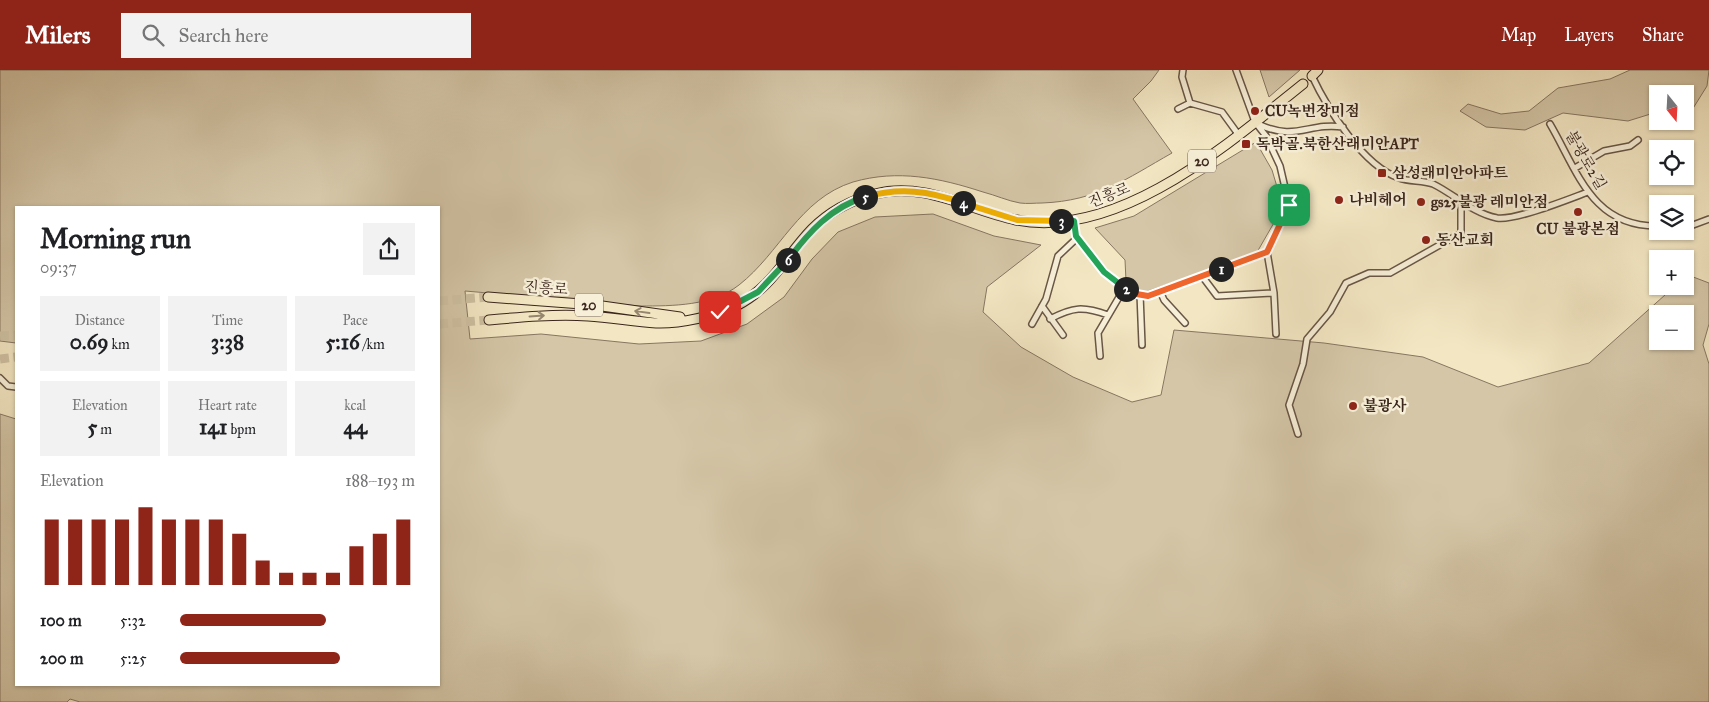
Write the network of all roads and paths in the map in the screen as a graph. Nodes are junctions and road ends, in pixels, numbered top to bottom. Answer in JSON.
{"nodes":[{"id":1,"x":1183,"y":70,"type":"edge"},
{"id":2,"x":1236,"y":70,"type":"edge"},
{"id":3,"x":1315,"y":73,"type":"edge"},
{"id":4,"x":1303,"y":84,"type":"dead end"},
{"id":5,"x":1190,"y":103,"type":"junction"},
{"id":6,"x":1178,"y":109,"type":"dead end"},
{"id":7,"x":1255,"y":122,"type":"junction"},
{"id":8,"x":1550,"y":124,"type":"dead end"},
{"id":9,"x":1343,"y":127,"type":"junction"},
{"id":10,"x":1238,"y":134,"type":"junction"},
{"id":11,"x":1638,"y":140,"type":"dead end"},
{"id":12,"x":1575,"y":168,"type":"junction"},
{"id":13,"x":1588,"y":192,"type":"junction"},
{"id":14,"x":1461,"y":202,"type":"junction"},
{"id":15,"x":1709,"y":219,"type":"edge"},
{"id":16,"x":1074,"y":221,"type":"junction"},
{"id":17,"x":1694,"y":225,"type":"edge"},
{"id":18,"x":1649,"y":226,"type":"edge"},
{"id":19,"x":1076,"y":236,"type":"junction"},
{"id":20,"x":1267,"y":252,"type":"junction"},
{"id":21,"x":1202,"y":276,"type":"junction"},
{"id":22,"x":1125,"y":287,"type":"junction"},
{"id":23,"x":1160,"y":291,"type":"junction"},
{"id":24,"x":1274,"y":293,"type":"junction"},
{"id":25,"x":1140,"y":294,"type":"junction"},
{"id":26,"x":488,"y":297,"type":"tunnel mouth"},
{"id":27,"x":1042,"y":306,"type":"junction"},
{"id":28,"x":1108,"y":315,"type":"junction"},
{"id":29,"x":690,"y":318,"type":"junction"},
{"id":30,"x":1050,"y":319,"type":"junction"},
{"id":31,"x":489,"y":320,"type":"tunnel mouth"},
{"id":32,"x":1185,"y":323,"type":"dead end"},
{"id":33,"x":1032,"y":324,"type":"dead end"},
{"id":34,"x":1276,"y":334,"type":"dead end"},
{"id":35,"x":1063,"y":335,"type":"dead end"},
{"id":36,"x":1142,"y":345,"type":"dead end"},
{"id":37,"x":1100,"y":356,"type":"dead end"},
{"id":38,"x":0,"y":378,"type":"edge"},
{"id":39,"x":15,"y":387,"type":"edge"},
{"id":40,"x":1298,"y":434,"type":"dead end"}],
"edges":[{"from":1,"to":5,"type":"street"},
{"from":2,"to":7,"type":"street"},
{"from":3,"to":9,"type":"street"},
{"from":4,"to":7,"type":"main road","name":"진흥로","number":"20"},
{"from":5,"to":6,"type":"street"},
{"from":5,"to":10,"type":"street"},
{"from":7,"to":9,"type":"street"},
{"from":7,"to":10,"type":"main road","name":"진흥로","number":"20"},
{"from":7,"to":20,"type":"street"},
{"from":8,"to":12,"type":"street","name":"불광로2길"},
{"from":9,"to":14,"type":"street"},
{"from":10,"to":16,"type":"main road","name":"진흥로","number":"20"},
{"from":11,"to":12,"type":"street"},
{"from":12,"to":13,"type":"street","name":"불광로2길"},
{"from":13,"to":14,"type":"street"},
{"from":13,"to":18,"type":"street","name":"불광로2길"},
{"from":14,"to":40,"type":"street"},
{"from":15,"to":17,"type":"street"},
{"from":16,"to":19,"type":"street"},
{"from":16,"to":29,"type":"main road","name":"진흥로","number":"20"},
{"from":19,"to":22,"type":"street"},
{"from":19,"to":27,"type":"street"},
{"from":20,"to":21,"type":"street"},
{"from":20,"to":24,"type":"street"},
{"from":21,"to":23,"type":"street"},
{"from":21,"to":24,"type":"street"},
{"from":22,"to":25,"type":"street"},
{"from":22,"to":28,"type":"street"},
{"from":23,"to":25,"type":"street"},
{"from":23,"to":32,"type":"street"},
{"from":24,"to":34,"type":"street"},
{"from":25,"to":36,"type":"street"},
{"from":29,"to":26,"type":"main road","name":"진흥로","number":"20","one_way":true},
{"from":27,"to":30,"type":"street"},
{"from":27,"to":33,"type":"street"},
{"from":28,"to":30,"type":"street"},
{"from":28,"to":37,"type":"street"},
{"from":31,"to":29,"type":"main road","name":"진흥로","number":"20","one_way":true},
{"from":30,"to":35,"type":"street"},
{"from":38,"to":39,"type":"street"}]}
